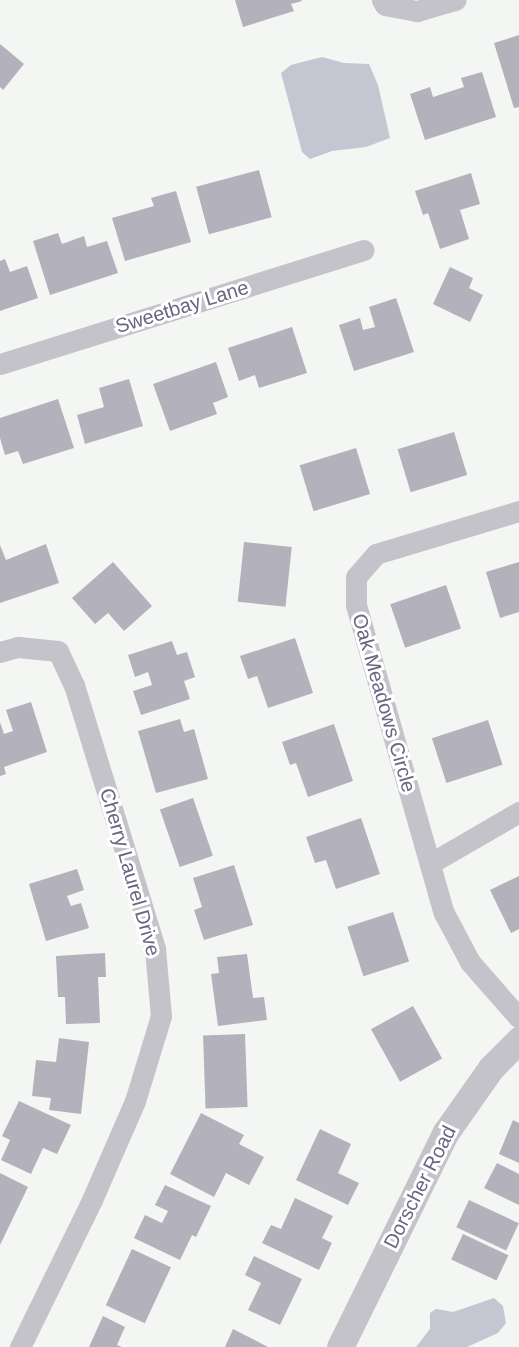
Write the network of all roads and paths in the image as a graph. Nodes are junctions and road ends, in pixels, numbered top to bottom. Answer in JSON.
{"nodes":[{"id":1,"x":382,"y":0,"type":"edge"},
{"id":2,"x":455,"y":0,"type":"edge"},
{"id":3,"x":364,"y":250,"type":"dead end"},
{"id":4,"x":0,"y":364,"type":"edge"},
{"id":5,"x":519,"y":511,"type":"edge"},
{"id":6,"x":0,"y":652,"type":"edge"},
{"id":7,"x":519,"y":812,"type":"edge"},
{"id":8,"x":431,"y":863,"type":"junction"},
{"id":9,"x":519,"y":1018,"type":"edge"},
{"id":10,"x":519,"y":1040,"type":"edge"},
{"id":11,"x":20,"y":1347,"type":"edge"},
{"id":12,"x":340,"y":1347,"type":"edge"}],
"edges":[{"from":1,"to":2,"type":"street"},
{"from":3,"to":4,"type":"street","name":"Sweetbay Lane"},
{"from":5,"to":8,"type":"street","name":"Oak Meadows Circle"},
{"from":6,"to":11,"type":"street","name":"Cherry Laurel Drive"},
{"from":7,"to":8,"type":"street"},
{"from":8,"to":9,"type":"street","name":"Oak Meadows Circle"},
{"from":10,"to":12,"type":"street","name":"Dorscher Road"}]}
